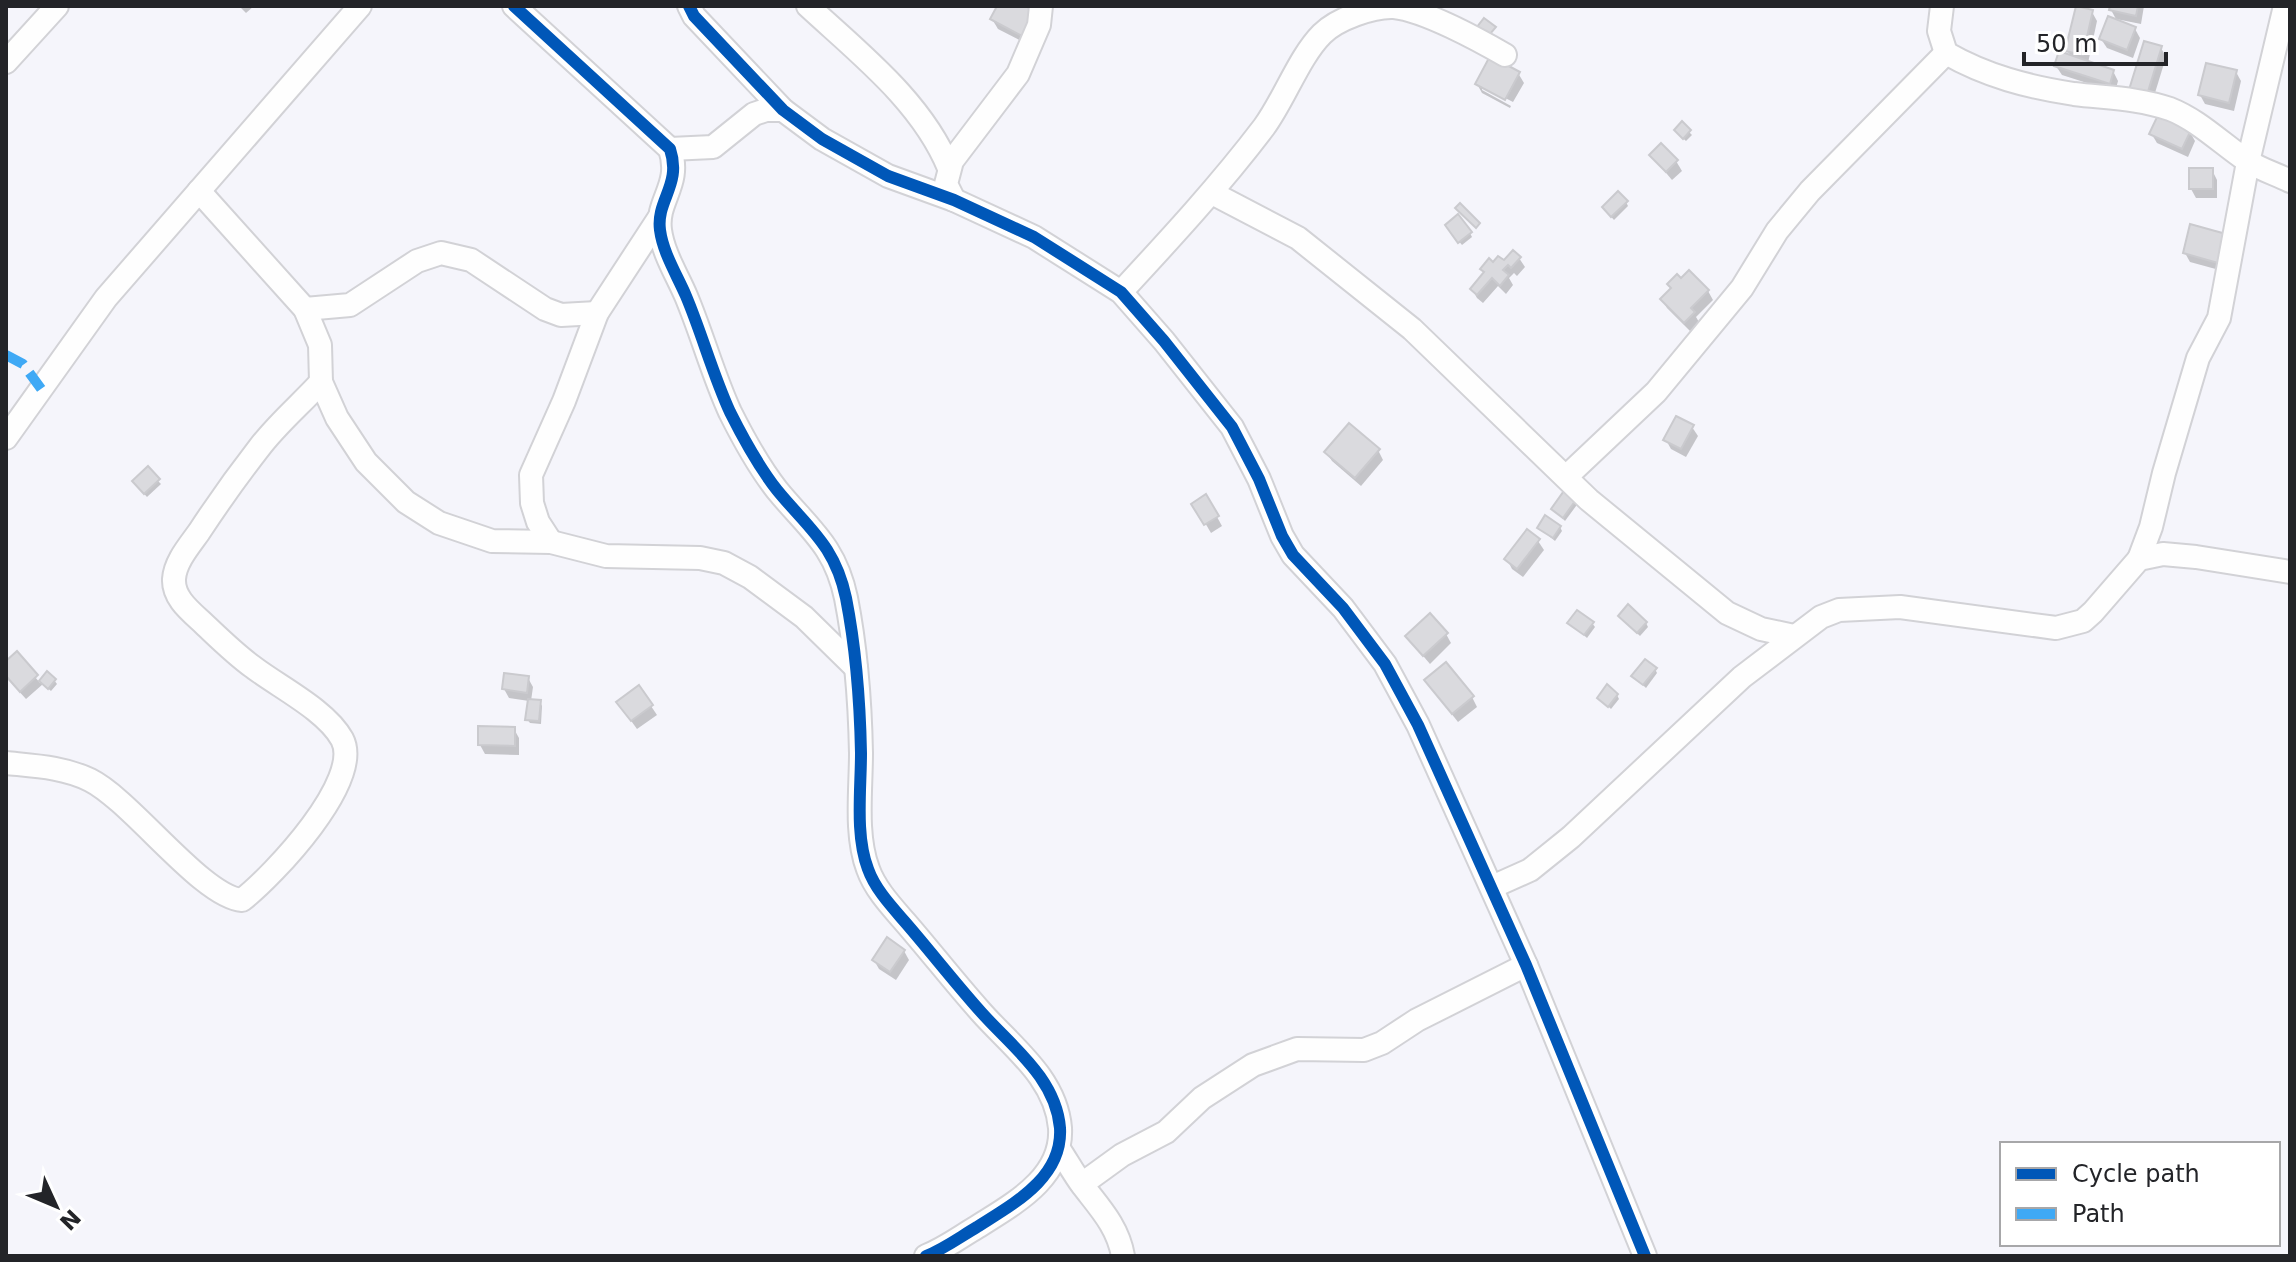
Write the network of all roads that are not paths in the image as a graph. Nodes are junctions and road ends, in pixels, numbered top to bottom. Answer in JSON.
{"nodes":[{"id":1,"x":57,"y":6,"type":"edge"},
{"id":2,"x":360,"y":6,"type":"edge"},
{"id":3,"x":514,"y":6,"type":"edge"},
{"id":4,"x":689,"y":6,"type":"edge"},
{"id":5,"x":808,"y":6,"type":"edge"},
{"id":6,"x":1041,"y":6,"type":"edge"},
{"id":7,"x":1942,"y":6,"type":"edge"},
{"id":8,"x":2285,"y":6,"type":"edge"},
{"id":9,"x":1354,"y":11,"type":"edge"},
{"id":10,"x":1946,"y":53,"type":"junction"},
{"id":11,"x":1505,"y":55,"type":"dead end"},
{"id":12,"x":6,"y":62,"type":"edge"},
{"id":13,"x":783,"y":110,"type":"junction"},
{"id":14,"x":670,"y":149,"type":"junction"},
{"id":15,"x":2248,"y":162,"type":"junction"},
{"id":16,"x":949,"y":168,"type":"junction"},
{"id":17,"x":2290,"y":181,"type":"edge"},
{"id":18,"x":199,"y":191,"type":"junction"},
{"id":19,"x":1212,"y":193,"type":"junction"},
{"id":20,"x":954,"y":200,"type":"junction"},
{"id":21,"x":659,"y":218,"type":"junction"},
{"id":22,"x":1121,"y":292,"type":"junction"},
{"id":23,"x":305,"y":309,"type":"junction"},
{"id":24,"x":597,"y":313,"type":"junction"},
{"id":25,"x":321,"y":382,"type":"junction"},
{"id":26,"x":6,"y":438,"type":"edge"},
{"id":27,"x":1566,"y":477,"type":"junction"},
{"id":28,"x":551,"y":542,"type":"junction"},
{"id":29,"x":2139,"y":559,"type":"junction"},
{"id":30,"x":2290,"y":572,"type":"edge"},
{"id":31,"x":1794,"y":636,"type":"junction"},
{"id":32,"x":856,"y":668,"type":"junction"},
{"id":33,"x":6,"y":763,"type":"edge"},
{"id":34,"x":1492,"y":887,"type":"junction"},
{"id":35,"x":1526,"y":965,"type":"junction"},
{"id":36,"x":1059,"y":1149,"type":"junction"},
{"id":37,"x":1082,"y":1184,"type":"junction"},
{"id":38,"x":926,"y":1256,"type":"edge"},
{"id":39,"x":1123,"y":1256,"type":"edge"},
{"id":40,"x":1645,"y":1256,"type":"edge"}],
"edges":[{"from":1,"to":12,"type":"street"},
{"from":2,"to":18,"type":"street"},
{"from":3,"to":14,"type":"street"},
{"from":4,"to":13,"type":"street"},
{"from":5,"to":16,"type":"street"},
{"from":6,"to":16,"type":"street"},
{"from":7,"to":10,"type":"street"},
{"from":8,"to":15,"type":"street"},
{"from":9,"to":11,"type":"street"},
{"from":9,"to":19,"type":"street"},
{"from":10,"to":15,"type":"street"},
{"from":10,"to":27,"type":"street"},
{"from":13,"to":14,"type":"street"},
{"from":13,"to":20,"type":"street"},
{"from":14,"to":21,"type":"street"},
{"from":15,"to":17,"type":"street"},
{"from":15,"to":29,"type":"street"},
{"from":16,"to":20,"type":"street"},
{"from":18,"to":23,"type":"street"},
{"from":18,"to":26,"type":"street"},
{"from":19,"to":22,"type":"street"},
{"from":19,"to":27,"type":"street"},
{"from":20,"to":22,"type":"street"},
{"from":21,"to":24,"type":"street"},
{"from":21,"to":32,"type":"street"},
{"from":22,"to":34,"type":"street"},
{"from":23,"to":24,"type":"street"},
{"from":23,"to":25,"type":"street"},
{"from":24,"to":28,"type":"street"},
{"from":25,"to":28,"type":"street"},
{"from":25,"to":33,"type":"street"},
{"from":27,"to":31,"type":"street"},
{"from":28,"to":32,"type":"street"},
{"from":29,"to":30,"type":"street"},
{"from":29,"to":31,"type":"street"},
{"from":31,"to":34,"type":"street"},
{"from":32,"to":36,"type":"street"},
{"from":34,"to":35,"type":"street"},
{"from":35,"to":37,"type":"street"},
{"from":35,"to":40,"type":"street"},
{"from":36,"to":37,"type":"street"},
{"from":36,"to":38,"type":"street"},
{"from":37,"to":39,"type":"street"}]}
